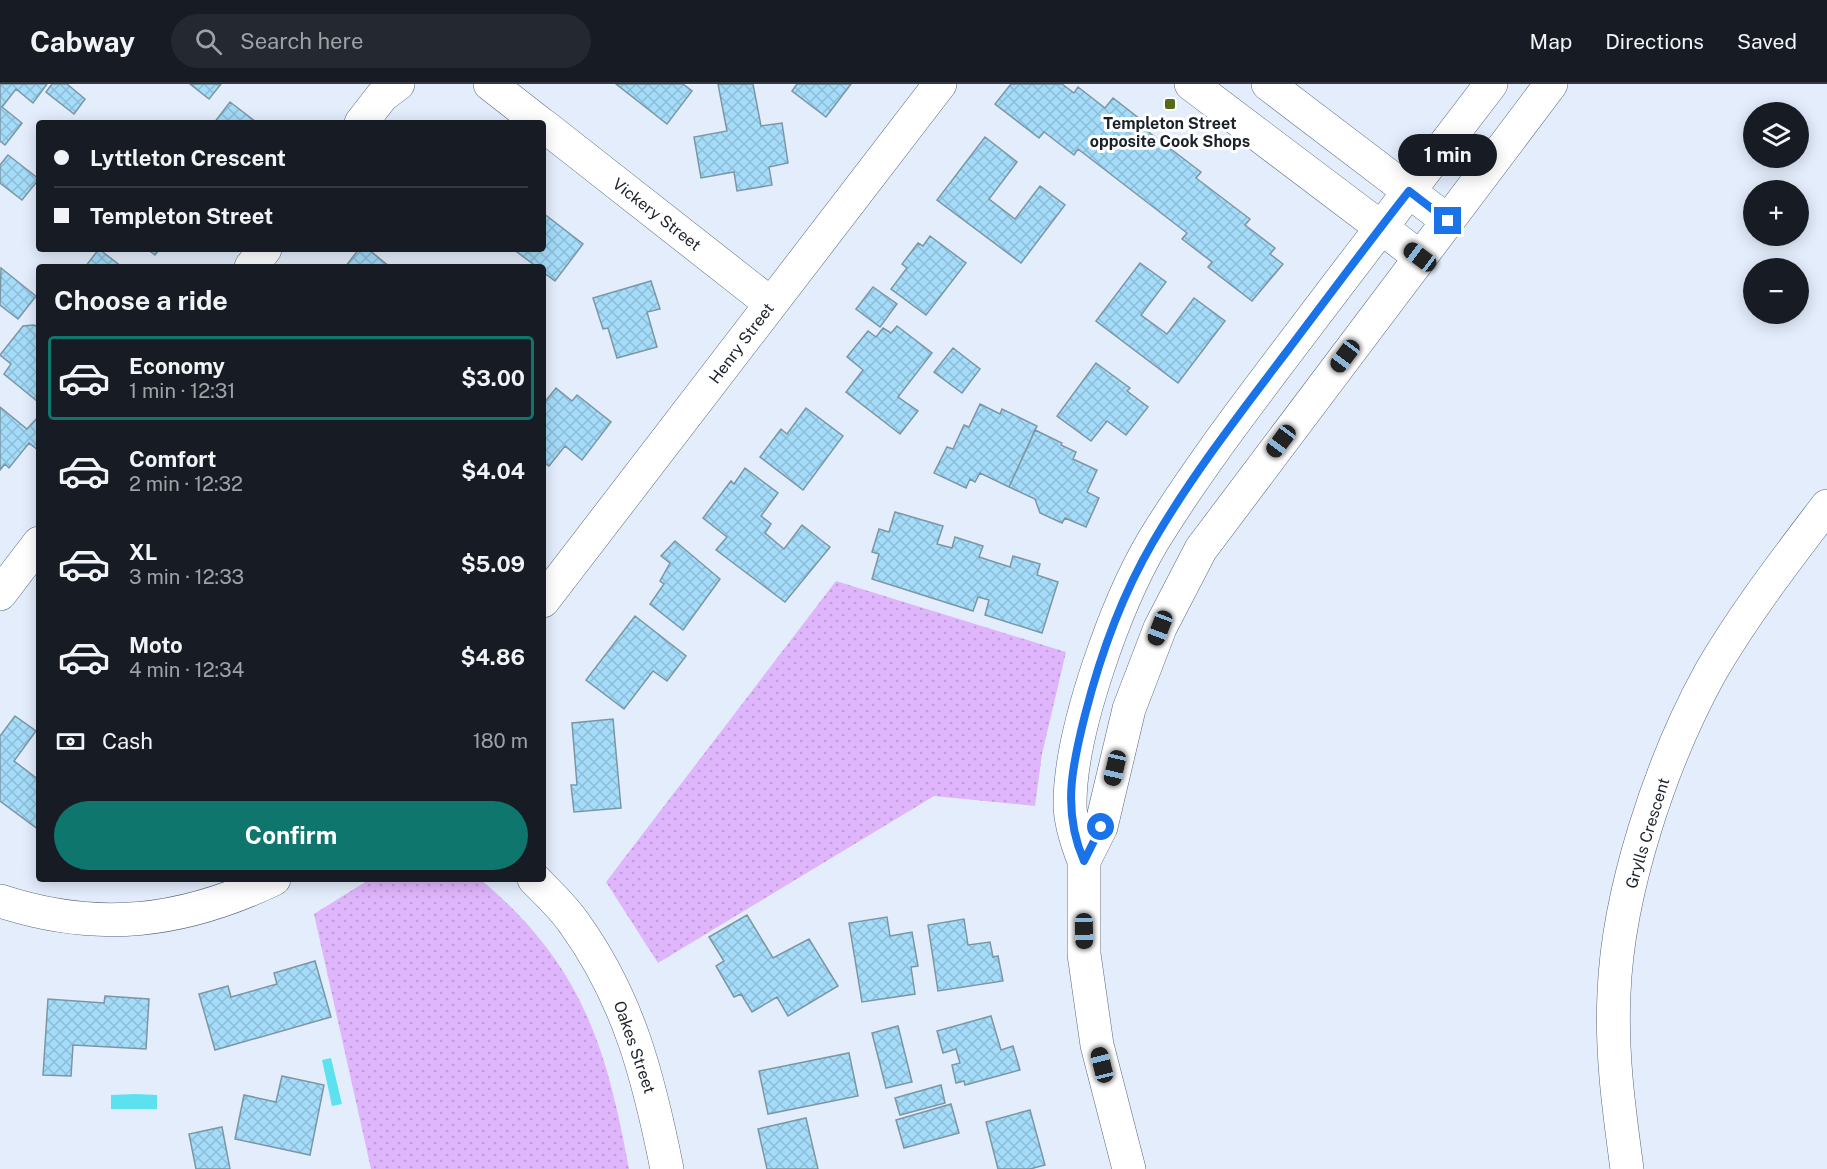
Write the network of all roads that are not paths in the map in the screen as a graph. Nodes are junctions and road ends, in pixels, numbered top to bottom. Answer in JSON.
{"nodes":[{"id":1,"x":398,"y":84,"type":"edge"},
{"id":2,"x":490,"y":84,"type":"edge"},
{"id":3,"x":940,"y":84,"type":"edge"},
{"id":4,"x":1191,"y":84,"type":"edge"},
{"id":5,"x":1268,"y":84,"type":"edge"},
{"id":6,"x":1491,"y":84,"type":"edge"},
{"id":7,"x":1551,"y":84,"type":"edge"},
{"id":8,"x":363,"y":120,"type":"edge"},
{"id":9,"x":537,"y":120,"type":"edge"},
{"id":10,"x":546,"y":127,"type":"edge"},
{"id":11,"x":1409,"y":191,"type":"junction"},
{"id":12,"x":1448,"y":221,"type":"junction"},
{"id":13,"x":1381,"y":227,"type":"junction"},
{"id":14,"x":263,"y":252,"type":"edge"},
{"id":15,"x":1420,"y":257,"type":"junction"},
{"id":16,"x":253,"y":264,"type":"edge"},
{"id":17,"x":771,"y":304,"type":"junction"},
{"id":18,"x":1827,"y":506,"type":"edge"},
{"id":19,"x":36,"y":547,"type":"edge"},
{"id":20,"x":0,"y":594,"type":"edge"},
{"id":21,"x":546,"y":598,"type":"edge"},
{"id":22,"x":1084,"y":861,"type":"junction"},
{"id":23,"x":268,"y":882,"type":"edge"},
{"id":24,"x":537,"y":882,"type":"edge"},
{"id":25,"x":0,"y":901,"type":"edge"},
{"id":26,"x":667,"y":1169,"type":"edge"},
{"id":27,"x":1129,"y":1169,"type":"edge"},
{"id":28,"x":1627,"y":1169,"type":"edge"}],
"edges":[{"from":1,"to":8,"type":"street"},
{"from":2,"to":9,"type":"street","name":"Vickery Street"},
{"from":3,"to":17,"type":"street","name":"Henry Street"},
{"from":4,"to":13,"type":"street"},
{"from":5,"to":11,"type":"street"},
{"from":6,"to":11,"type":"street"},
{"from":7,"to":12,"type":"street"},
{"from":10,"to":17,"type":"street","name":"Vickery Street"},
{"from":11,"to":12,"type":"street"},
{"from":11,"to":13,"type":"street"},
{"from":12,"to":15,"type":"street"},
{"from":13,"to":15,"type":"street"},
{"from":13,"to":22,"type":"street"},
{"from":14,"to":16,"type":"street"},
{"from":15,"to":22,"type":"street"},
{"from":17,"to":21,"type":"street","name":"Henry Street"},
{"from":18,"to":28,"type":"street","name":"Grylls Crescent"},
{"from":19,"to":20,"type":"street"},
{"from":22,"to":27,"type":"street"},
{"from":23,"to":25,"type":"street"},
{"from":24,"to":26,"type":"street","name":"Oakes Street"}]}
